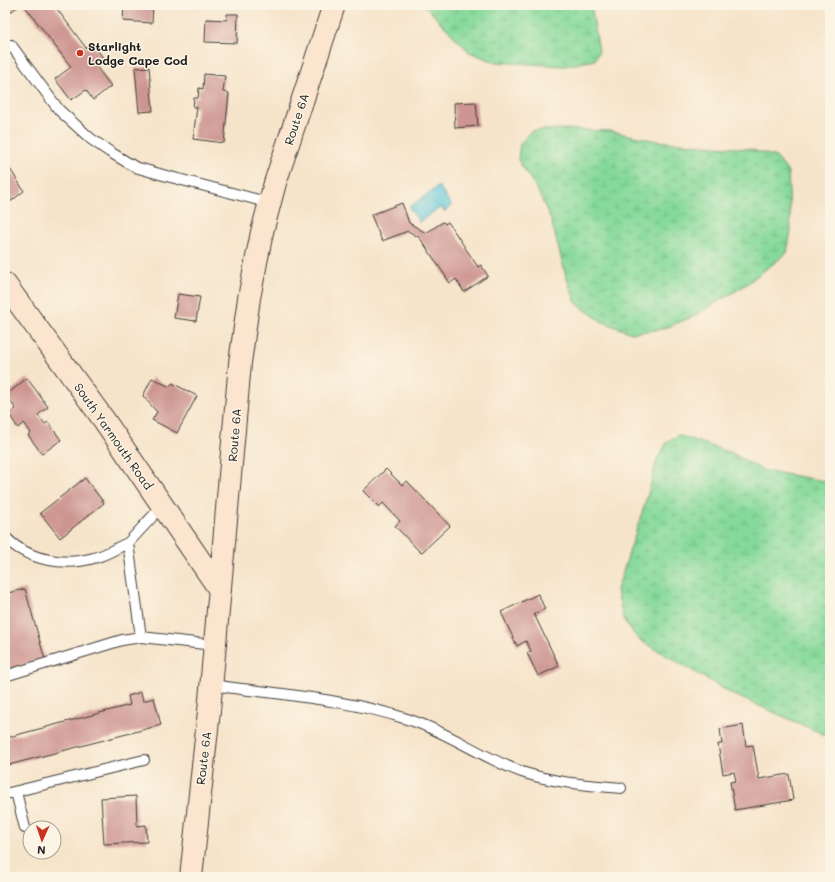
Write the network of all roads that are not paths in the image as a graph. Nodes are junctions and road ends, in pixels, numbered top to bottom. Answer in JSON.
{"nodes":[{"id":1,"x":334,"y":5,"type":"edge"},
{"id":2,"x":5,"y":49,"type":"edge"},
{"id":3,"x":270,"y":203,"type":"junction"},
{"id":4,"x":5,"y":284,"type":"edge"},
{"id":5,"x":163,"y":504,"type":"junction"},
{"id":6,"x":5,"y":538,"type":"edge"},
{"id":7,"x":128,"y":543,"type":"junction"},
{"id":8,"x":220,"y":590,"type":"junction"},
{"id":9,"x":141,"y":637,"type":"junction"},
{"id":10,"x":214,"y":645,"type":"junction"},
{"id":11,"x":5,"y":676,"type":"edge"},
{"id":12,"x":211,"y":685,"type":"junction"},
{"id":13,"x":144,"y":760,"type":"dead end"},
{"id":14,"x":621,"y":788,"type":"dead end"},
{"id":15,"x":16,"y":792,"type":"junction"},
{"id":16,"x":5,"y":794,"type":"edge"},
{"id":17,"x":23,"y":820,"type":"edge"},
{"id":18,"x":191,"y":877,"type":"edge"}],
"edges":[{"from":1,"to":3,"type":"main road","name":"Route 6A"},
{"from":2,"to":3,"type":"lane"},
{"from":3,"to":8,"type":"main road","name":"Route 6A"},
{"from":4,"to":5,"type":"main road","name":"South Yarmouth Road"},
{"from":5,"to":7,"type":"lane"},
{"from":5,"to":8,"type":"main road","name":"South Yarmouth Road"},
{"from":6,"to":7,"type":"lane"},
{"from":7,"to":9,"type":"lane"},
{"from":8,"to":10,"type":"main road","name":"Route 6A"},
{"from":9,"to":10,"type":"lane"},
{"from":9,"to":11,"type":"lane"},
{"from":10,"to":12,"type":"main road","name":"Route 6A"},
{"from":12,"to":14,"type":"lane"},
{"from":12,"to":18,"type":"main road","name":"Route 6A"},
{"from":13,"to":15,"type":"lane"},
{"from":15,"to":16,"type":"lane"},
{"from":15,"to":17,"type":"lane"}]}
